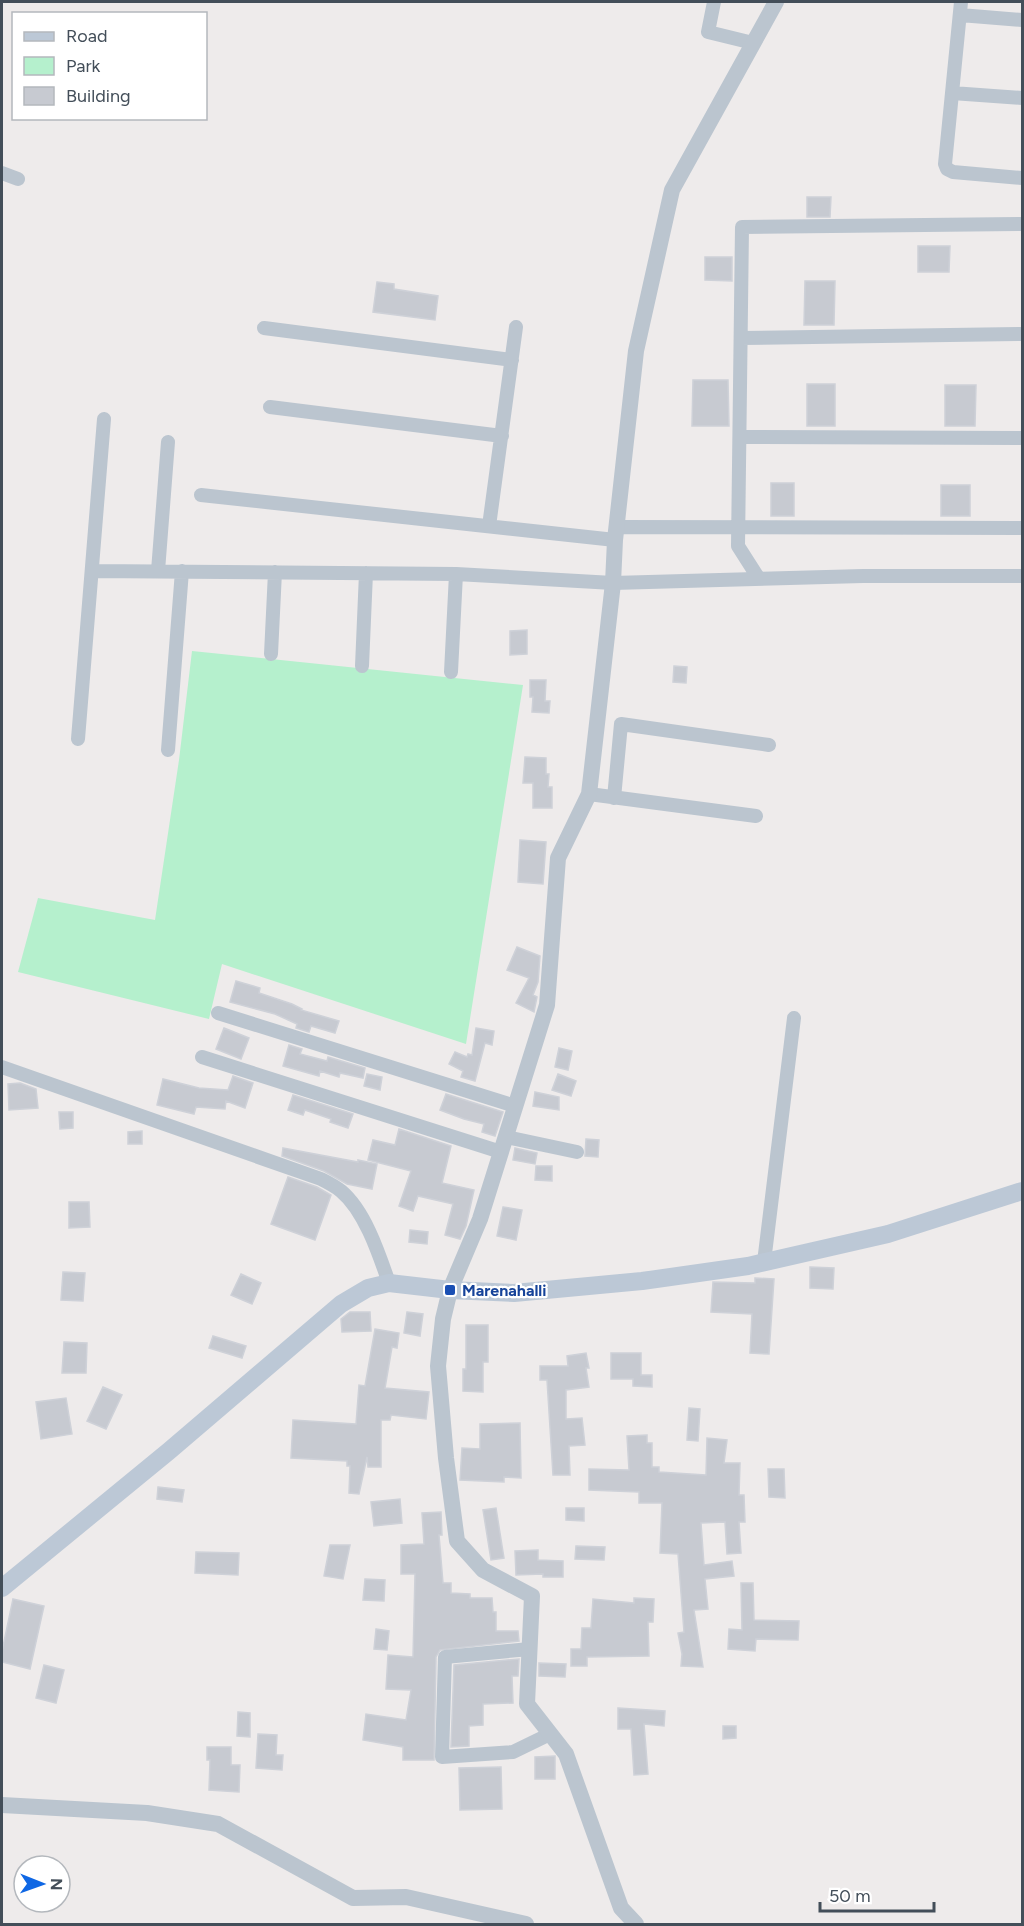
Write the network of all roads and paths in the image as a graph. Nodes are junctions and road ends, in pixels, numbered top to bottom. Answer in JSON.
{"nodes":[{"id":1,"x":714,"y":2,"type":"edge"},
{"id":2,"x":776,"y":2,"type":"edge"},
{"id":3,"x":961,"y":8,"type":"edge"},
{"id":4,"x":1023,"y":20,"type":"edge"},
{"id":5,"x":753,"y":44,"type":"junction"},
{"id":6,"x":952,"y":93,"type":"junction"},
{"id":7,"x":1023,"y":98,"type":"edge"},
{"id":8,"x":2,"y":173,"type":"edge"},
{"id":9,"x":1023,"y":178,"type":"edge"},
{"id":10,"x":18,"y":179,"type":"dead end"},
{"id":11,"x":1023,"y":224,"type":"edge"},
{"id":12,"x":516,"y":327,"type":"dead end"},
{"id":13,"x":264,"y":328,"type":"dead end"},
{"id":14,"x":1023,"y":334,"type":"edge"},
{"id":15,"x":741,"y":338,"type":"junction"},
{"id":16,"x":512,"y":360,"type":"junction"},
{"id":17,"x":270,"y":407,"type":"dead end"},
{"id":18,"x":104,"y":419,"type":"dead end"},
{"id":19,"x":502,"y":436,"type":"junction"},
{"id":20,"x":740,"y":437,"type":"junction"},
{"id":21,"x":1023,"y":438,"type":"edge"},
{"id":22,"x":168,"y":442,"type":"dead end"},
{"id":23,"x":201,"y":495,"type":"dead end"},
{"id":24,"x":489,"y":526,"type":"junction"},
{"id":25,"x":738,"y":528,"type":"junction"},
{"id":26,"x":1023,"y":528,"type":"edge"},
{"id":27,"x":616,"y":534,"type":"junction"},
{"id":28,"x":92,"y":570,"type":"junction"},
{"id":29,"x":158,"y":571,"type":"junction"},
{"id":30,"x":182,"y":571,"type":"junction"},
{"id":31,"x":275,"y":572,"type":"junction"},
{"id":32,"x":366,"y":573,"type":"junction"},
{"id":33,"x":456,"y":574,"type":"junction"},
{"id":34,"x":1023,"y":576,"type":"edge"},
{"id":35,"x":759,"y":579,"type":"junction"},
{"id":36,"x":613,"y":583,"type":"junction"},
{"id":37,"x":271,"y":654,"type":"dead end"},
{"id":38,"x":362,"y":666,"type":"dead end"},
{"id":39,"x":451,"y":672,"type":"dead end"},
{"id":40,"x":78,"y":739,"type":"dead end"},
{"id":41,"x":769,"y":745,"type":"dead end"},
{"id":42,"x":168,"y":750,"type":"dead end"},
{"id":43,"x":589,"y":794,"type":"junction"},
{"id":44,"x":614,"y":798,"type":"junction"},
{"id":45,"x":756,"y":816,"type":"dead end"},
{"id":46,"x":218,"y":1013,"type":"dead end"},
{"id":47,"x":794,"y":1018,"type":"dead end"},
{"id":48,"x":202,"y":1057,"type":"dead end"},
{"id":49,"x":2,"y":1067,"type":"edge"},
{"id":50,"x":515,"y":1106,"type":"junction"},
{"id":51,"x":503,"y":1144,"type":"junction"},
{"id":52,"x":577,"y":1152,"type":"dead end"},
{"id":53,"x":1023,"y":1191,"type":"edge"},
{"id":54,"x":764,"y":1262,"type":"junction"},
{"id":55,"x":389,"y":1283,"type":"junction"},
{"id":56,"x":450,"y":1290,"type":"junction"},
{"id":57,"x":2,"y":1588,"type":"edge"},
{"id":58,"x":530,"y":1649,"type":"junction"},
{"id":59,"x":550,"y":1734,"type":"junction"},
{"id":60,"x":2,"y":1805,"type":"edge"},
{"id":61,"x":526,"y":1924,"type":"edge"},
{"id":62,"x":636,"y":1924,"type":"edge"}],
"edges":[{"from":1,"to":5,"type":"street"},
{"from":2,"to":5,"type":"street"},
{"from":3,"to":4,"type":"street"},
{"from":3,"to":6,"type":"street"},
{"from":5,"to":27,"type":"street"},
{"from":6,"to":7,"type":"street"},
{"from":6,"to":9,"type":"street"},
{"from":8,"to":10,"type":"street"},
{"from":11,"to":15,"type":"street"},
{"from":12,"to":16,"type":"street"},
{"from":13,"to":16,"type":"street"},
{"from":14,"to":15,"type":"street"},
{"from":15,"to":20,"type":"street"},
{"from":16,"to":19,"type":"street"},
{"from":17,"to":19,"type":"street"},
{"from":18,"to":28,"type":"street"},
{"from":19,"to":24,"type":"street"},
{"from":20,"to":21,"type":"street"},
{"from":20,"to":25,"type":"street"},
{"from":22,"to":29,"type":"street"},
{"from":23,"to":24,"type":"street"},
{"from":24,"to":27,"type":"street"},
{"from":25,"to":26,"type":"street"},
{"from":25,"to":27,"type":"street"},
{"from":25,"to":35,"type":"street"},
{"from":27,"to":36,"type":"street"},
{"from":28,"to":29,"type":"street"},
{"from":28,"to":40,"type":"street"},
{"from":29,"to":30,"type":"street"},
{"from":30,"to":31,"type":"street"},
{"from":30,"to":42,"type":"street"},
{"from":31,"to":32,"type":"street"},
{"from":31,"to":37,"type":"street"},
{"from":32,"to":33,"type":"street"},
{"from":32,"to":38,"type":"street"},
{"from":33,"to":36,"type":"street"},
{"from":33,"to":39,"type":"street"},
{"from":34,"to":35,"type":"street"},
{"from":35,"to":36,"type":"street"},
{"from":36,"to":43,"type":"street"},
{"from":41,"to":44,"type":"street"},
{"from":43,"to":44,"type":"street"},
{"from":43,"to":50,"type":"street"},
{"from":44,"to":45,"type":"street"},
{"from":46,"to":50,"type":"street"},
{"from":47,"to":54,"type":"street"},
{"from":48,"to":51,"type":"street"},
{"from":49,"to":55,"type":"street"},
{"from":50,"to":51,"type":"street"},
{"from":51,"to":52,"type":"street"},
{"from":51,"to":56,"type":"street"},
{"from":53,"to":54,"type":"main road"},
{"from":54,"to":56,"type":"main road"},
{"from":55,"to":56,"type":"main road"},
{"from":55,"to":57,"type":"main road"},
{"from":56,"to":58,"type":"street"},
{"from":58,"to":59,"type":"street"},
{"from":58,"to":59,"type":"street"},
{"from":59,"to":62,"type":"street"},
{"from":60,"to":61,"type":"street"}]}
